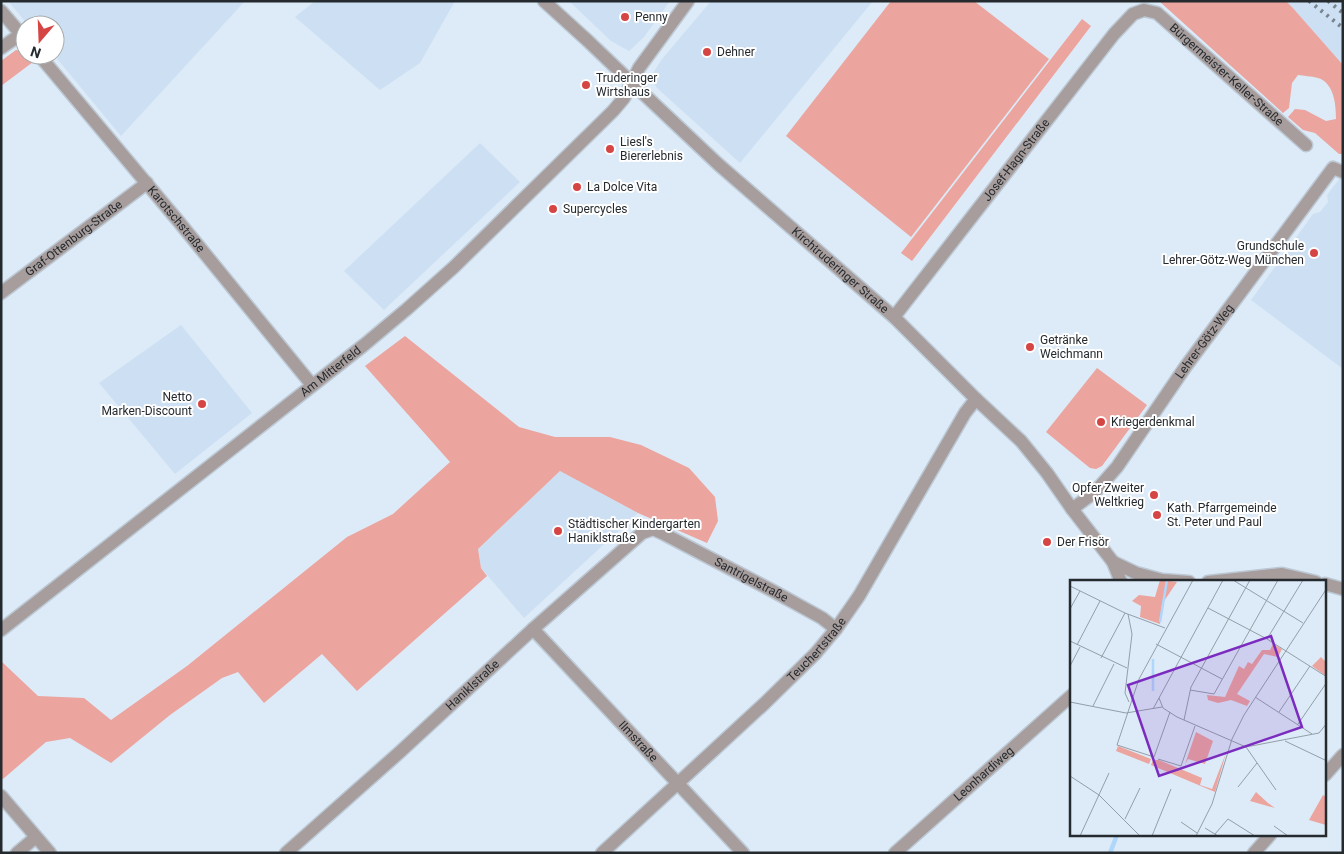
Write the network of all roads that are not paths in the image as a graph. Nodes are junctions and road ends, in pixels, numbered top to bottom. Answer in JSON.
{"nodes":[{"id":1,"x":544,"y":1,"type":"edge"},
{"id":2,"x":688,"y":1,"type":"edge"},
{"id":3,"x":1144,"y":10,"type":"joint"},
{"id":4,"x":1,"y":11,"type":"edge"},
{"id":5,"x":15,"y":27,"type":"edge"},
{"id":6,"x":15,"y":40,"type":"edge"},
{"id":7,"x":1,"y":48,"type":"edge"},
{"id":8,"x":47,"y":65,"type":"edge"},
{"id":9,"x":632,"y":83,"type":"junction"},
{"id":10,"x":1306,"y":144,"type":"dead end"},
{"id":11,"x":1338,"y":170,"type":"edge"},
{"id":12,"x":147,"y":183,"type":"junction"},
{"id":13,"x":1,"y":293,"type":"edge"},
{"id":14,"x":894,"y":317,"type":"junction"},
{"id":15,"x":312,"y":385,"type":"junction"},
{"id":16,"x":976,"y":399,"type":"junction"},
{"id":17,"x":1072,"y":509,"type":"junction"},
{"id":18,"x":664,"y":534,"type":"joint"},
{"id":19,"x":1113,"y":562,"type":"junction"},
{"id":20,"x":1120,"y":580,"type":"edge"},
{"id":21,"x":1162,"y":580,"type":"edge"},
{"id":22,"x":1226,"y":580,"type":"edge"},
{"id":23,"x":1308,"y":580,"type":"edge"},
{"id":24,"x":1326,"y":584,"type":"edge"},
{"id":25,"x":1343,"y":589,"type":"edge"},
{"id":26,"x":533,"y":629,"type":"junction"},
{"id":27,"x":836,"y":629,"type":"junction"},
{"id":28,"x":1,"y":630,"type":"edge"},
{"id":29,"x":1070,"y":697,"type":"edge"},
{"id":30,"x":1343,"y":755,"type":"edge"},
{"id":31,"x":1326,"y":774,"type":"edge"},
{"id":32,"x":678,"y":783,"type":"junction"},
{"id":33,"x":1,"y":796,"type":"edge"},
{"id":34,"x":1269,"y":836,"type":"edge"},
{"id":35,"x":36,"y":837,"type":"junction"},
{"id":36,"x":18,"y":853,"type":"edge"},
{"id":37,"x":50,"y":853,"type":"edge"},
{"id":38,"x":286,"y":853,"type":"edge"},
{"id":39,"x":602,"y":853,"type":"edge"},
{"id":40,"x":743,"y":853,"type":"edge"},
{"id":41,"x":895,"y":853,"type":"edge"},
{"id":42,"x":1254,"y":853,"type":"edge"}],
"edges":[{"from":1,"to":9,"type":"street","name":"Kirchtruderinger Straße"},
{"from":2,"to":9,"type":"street","name":"Am Mitterfeld"},
{"from":3,"to":10,"type":"street","name":"Bürgermeister-Keller-Straße"},
{"from":3,"to":14,"type":"street","name":"Josef-Hagn-Straße"},
{"from":4,"to":5,"type":"street"},
{"from":6,"to":7,"type":"street"},
{"from":8,"to":12,"type":"street","name":"Karotschstraße"},
{"from":9,"to":14,"type":"street","name":"Kirchtruderinger Straße"},
{"from":9,"to":15,"type":"street","name":"Am Mitterfeld"},
{"from":11,"to":17,"type":"street","name":"Lehrer-Götz-Weg"},
{"from":12,"to":13,"type":"street","name":"Graf-Ottenburg-Straße"},
{"from":12,"to":15,"type":"street","name":"Karotschstraße"},
{"from":14,"to":16,"type":"street","name":"Kirchtruderinger Straße"},
{"from":15,"to":28,"type":"street","name":"Am Mitterfeld"},
{"from":16,"to":17,"type":"street","name":"Kirchtruderinger Straße"},
{"from":16,"to":27,"type":"street","name":"Teuchertstraße"},
{"from":17,"to":19,"type":"street","name":"Kirchtruderinger Straße"},
{"from":18,"to":26,"type":"street","name":"Haniklstraße"},
{"from":18,"to":27,"type":"street","name":"Santrigelstraße"},
{"from":19,"to":20,"type":"street"},
{"from":19,"to":21,"type":"street"},
{"from":22,"to":23,"type":"street"},
{"from":24,"to":25,"type":"street"},
{"from":26,"to":32,"type":"street","name":"Ilmstraße"},
{"from":26,"to":38,"type":"street","name":"Haniklstraße"},
{"from":27,"to":32,"type":"street","name":"Teuchertstraße"},
{"from":29,"to":41,"type":"street","name":"Leonhardiweg"},
{"from":30,"to":31,"type":"street"},
{"from":32,"to":39,"type":"street","name":"Teuchertstraße"},
{"from":32,"to":40,"type":"street","name":"Ilmstraße"},
{"from":33,"to":35,"type":"street"},
{"from":34,"to":42,"type":"street"},
{"from":35,"to":36,"type":"street"},
{"from":35,"to":37,"type":"street"}]}
